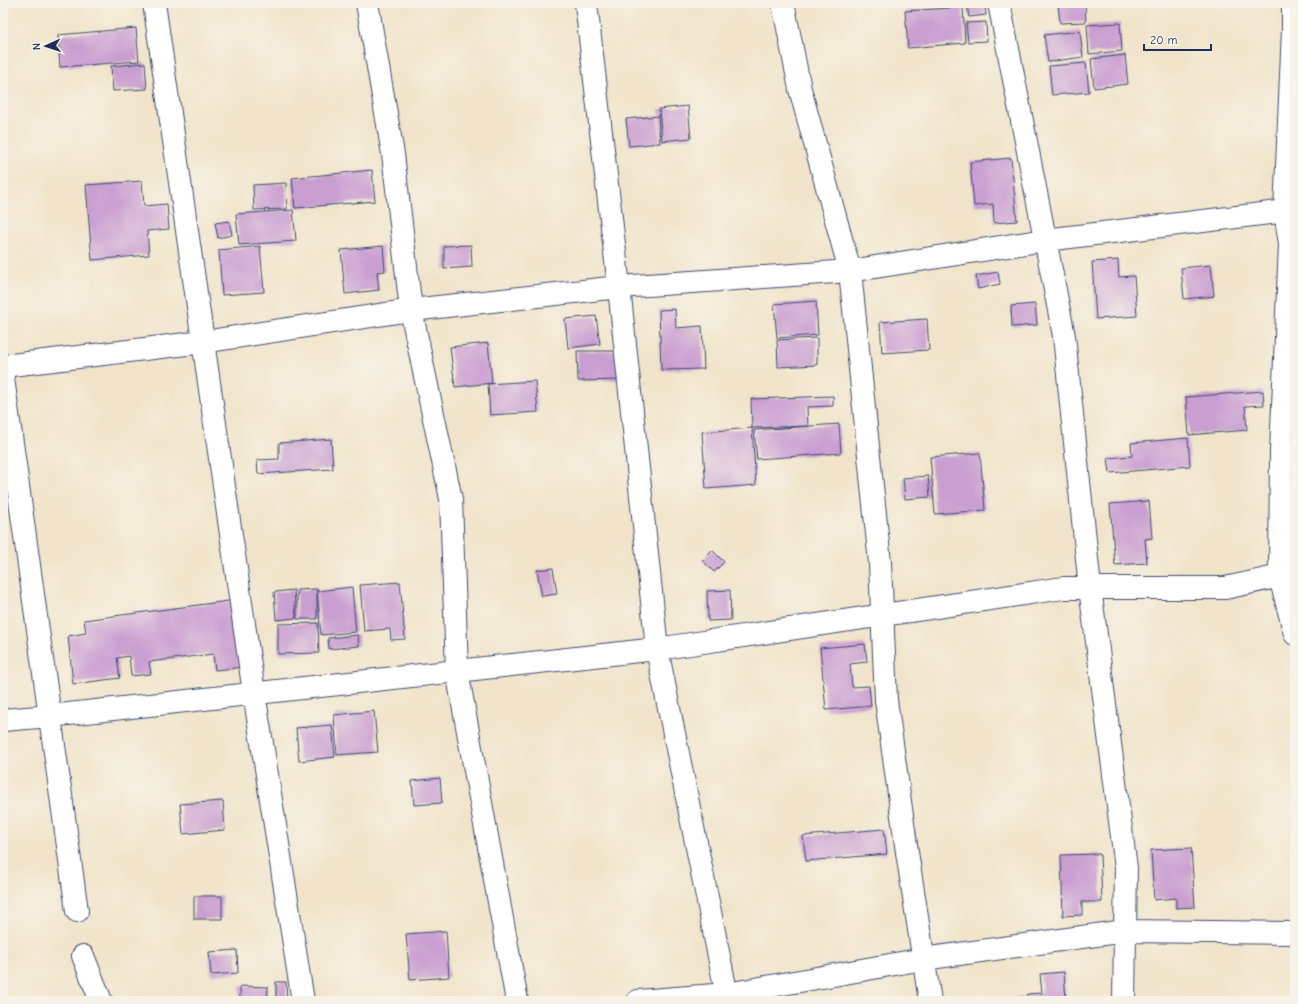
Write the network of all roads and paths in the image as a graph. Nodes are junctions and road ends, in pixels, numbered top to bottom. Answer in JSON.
{"nodes":[{"id":1,"x":154,"y":3,"type":"edge"},
{"id":2,"x":367,"y":3,"type":"edge"},
{"id":3,"x":586,"y":3,"type":"edge"},
{"id":4,"x":783,"y":3,"type":"edge"},
{"id":5,"x":998,"y":3,"type":"edge"},
{"id":6,"x":1292,"y":3,"type":"edge"},
{"id":7,"x":1290,"y":211,"type":"edge"},
{"id":8,"x":1045,"y":240,"type":"junction"},
{"id":9,"x":850,"y":271,"type":"junction"},
{"id":10,"x":619,"y":287,"type":"junction"},
{"id":11,"x":411,"y":310,"type":"junction"},
{"id":12,"x":203,"y":342,"type":"junction"},
{"id":13,"x":3,"y":366,"type":"edge"},
{"id":14,"x":3,"y":378,"type":"edge"},
{"id":15,"x":1288,"y":575,"type":"edge"},
{"id":16,"x":1090,"y":588,"type":"junction"},
{"id":17,"x":883,"y":615,"type":"junction"},
{"id":18,"x":1295,"y":634,"type":"edge"},
{"id":19,"x":657,"y":649,"type":"junction"},
{"id":20,"x":457,"y":671,"type":"junction"},
{"id":21,"x":254,"y":693,"type":"junction"},
{"id":22,"x":50,"y":716,"type":"junction"},
{"id":23,"x":3,"y":720,"type":"edge"},
{"id":24,"x":77,"y":911,"type":"dead end"},
{"id":25,"x":1125,"y":931,"type":"junction"},
{"id":26,"x":1295,"y":933,"type":"edge"},
{"id":27,"x":83,"y":956,"type":"dead end"},
{"id":28,"x":923,"y":959,"type":"junction"},
{"id":29,"x":728,"y":998,"type":"edge"},
{"id":30,"x":101,"y":1001,"type":"edge"},
{"id":31,"x":303,"y":1001,"type":"edge"},
{"id":32,"x":517,"y":1001,"type":"edge"},
{"id":33,"x":638,"y":1001,"type":"edge"},
{"id":34,"x":930,"y":1001,"type":"edge"},
{"id":35,"x":1124,"y":1001,"type":"edge"}],
"edges":[{"from":1,"to":12,"type":"street"},
{"from":2,"to":11,"type":"street"},
{"from":3,"to":10,"type":"street"},
{"from":4,"to":9,"type":"street"},
{"from":5,"to":8,"type":"street"},
{"from":6,"to":7,"type":"street"},
{"from":7,"to":8,"type":"street"},
{"from":7,"to":15,"type":"street"},
{"from":8,"to":9,"type":"street"},
{"from":8,"to":16,"type":"street"},
{"from":9,"to":10,"type":"street"},
{"from":9,"to":17,"type":"street"},
{"from":10,"to":11,"type":"street"},
{"from":10,"to":19,"type":"street"},
{"from":11,"to":12,"type":"street"},
{"from":11,"to":20,"type":"street"},
{"from":12,"to":13,"type":"street"},
{"from":12,"to":21,"type":"street"},
{"from":14,"to":22,"type":"street"},
{"from":15,"to":16,"type":"street"},
{"from":15,"to":18,"type":"street"},
{"from":16,"to":17,"type":"street"},
{"from":16,"to":25,"type":"street"},
{"from":17,"to":19,"type":"street"},
{"from":17,"to":28,"type":"street"},
{"from":19,"to":20,"type":"street"},
{"from":19,"to":29,"type":"street"},
{"from":20,"to":21,"type":"street"},
{"from":20,"to":32,"type":"street"},
{"from":21,"to":22,"type":"street"},
{"from":21,"to":31,"type":"street"},
{"from":22,"to":23,"type":"street"},
{"from":22,"to":24,"type":"street"},
{"from":25,"to":26,"type":"street"},
{"from":25,"to":28,"type":"street"},
{"from":25,"to":35,"type":"street"},
{"from":27,"to":30,"type":"street"},
{"from":28,"to":29,"type":"street"},
{"from":28,"to":34,"type":"street"},
{"from":29,"to":33,"type":"street"}]}
